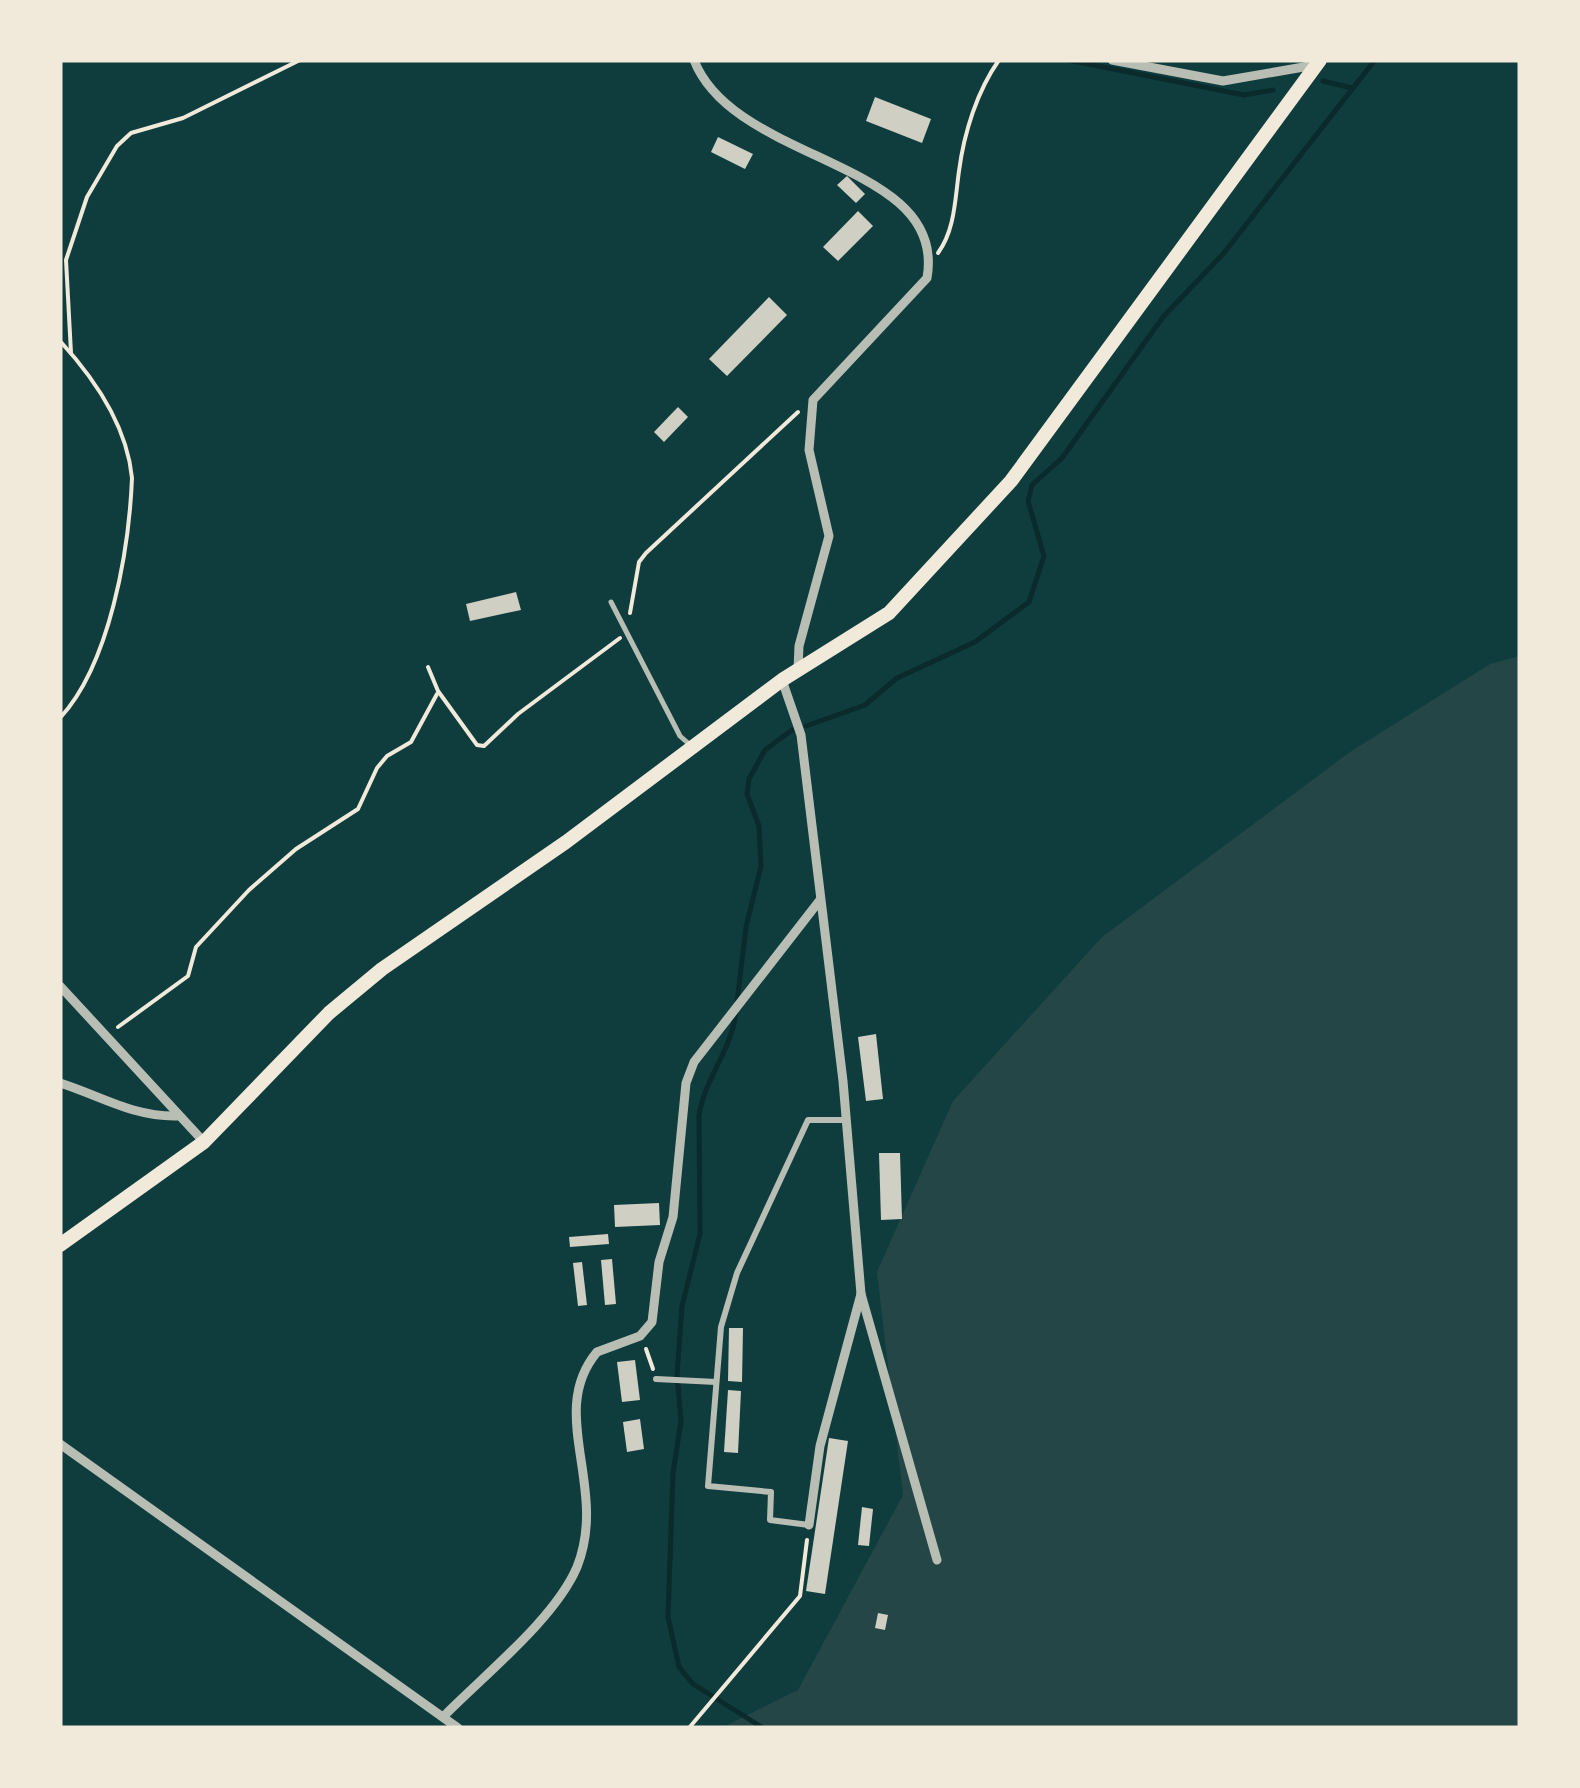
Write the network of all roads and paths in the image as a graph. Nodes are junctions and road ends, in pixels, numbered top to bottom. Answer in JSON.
{"nodes":[{"id":1,"x":300,"y":60,"type":"edge"},
{"id":2,"x":694,"y":60,"type":"edge"},
{"id":3,"x":998,"y":60,"type":"edge"},
{"id":4,"x":1112,"y":60,"type":"edge"},
{"id":5,"x":1317,"y":62,"type":"edge"},
{"id":6,"x":930,"y":261,"type":"junction"},
{"id":7,"x":60,"y":341,"type":"edge"},
{"id":8,"x":71,"y":352,"type":"junction"},
{"id":9,"x":813,"y":400,"type":"junction"},
{"id":10,"x":611,"y":602,"type":"dead end"},
{"id":11,"x":628,"y":633,"type":"junction"},
{"id":12,"x":428,"y":667,"type":"dead end"},
{"id":13,"x":798,"y":669,"type":"junction"},
{"id":14,"x":782,"y":680,"type":"junction"},
{"id":15,"x":438,"y":691,"type":"junction"},
{"id":16,"x":60,"y":718,"type":"edge"},
{"id":17,"x":692,"y":746,"type":"junction"},
{"id":18,"x":820,"y":900,"type":"junction"},
{"id":19,"x":60,"y":986,"type":"edge"},
{"id":20,"x":98,"y":1029,"type":"junction"},
{"id":21,"x":60,"y":1082,"type":"edge"},
{"id":22,"x":178,"y":1116,"type":"junction"},
{"id":23,"x":846,"y":1120,"type":"junction"},
{"id":24,"x":204,"y":1142,"type":"junction"},
{"id":25,"x":60,"y":1245,"type":"edge"},
{"id":26,"x":862,"y":1294,"type":"junction"},
{"id":27,"x":640,"y":1336,"type":"junction"},
{"id":28,"x":656,"y":1380,"type":"joint"},
{"id":29,"x":716,"y":1382,"type":"junction"},
{"id":30,"x":60,"y":1444,"type":"edge"},
{"id":31,"x":809,"y":1525,"type":"junction"},
{"id":32,"x":937,"y":1560,"type":"dead end"},
{"id":33,"x":444,"y":1717,"type":"junction"},
{"id":34,"x":458,"y":1728,"type":"edge"},
{"id":35,"x":689,"y":1728,"type":"edge"}],
"edges":[{"from":1,"to":8,"type":"path"},
{"from":2,"to":6,"type":"street"},
{"from":3,"to":6,"type":"path"},
{"from":4,"to":5,"type":"street"},
{"from":5,"to":13,"type":"main road"},
{"from":6,"to":9,"type":"street"},
{"from":7,"to":8,"type":"path"},
{"from":8,"to":16,"type":"path"},
{"from":9,"to":11,"type":"path"},
{"from":9,"to":13,"type":"street"},
{"from":10,"to":11,"type":"lane"},
{"from":11,"to":15,"type":"path"},
{"from":11,"to":17,"type":"lane"},
{"from":12,"to":15,"type":"path"},
{"from":13,"to":14,"type":"main road"},
{"from":14,"to":17,"type":"main road"},
{"from":14,"to":18,"type":"street"},
{"from":15,"to":20,"type":"path"},
{"from":17,"to":24,"type":"main road"},
{"from":18,"to":23,"type":"street"},
{"from":18,"to":27,"type":"street"},
{"from":19,"to":20,"type":"street"},
{"from":20,"to":22,"type":"street"},
{"from":21,"to":22,"type":"street"},
{"from":22,"to":24,"type":"street"},
{"from":23,"to":26,"type":"street"},
{"from":23,"to":29,"type":"street"},
{"from":24,"to":25,"type":"main road"},
{"from":26,"to":31,"type":"street"},
{"from":26,"to":32,"type":"street"},
{"from":27,"to":28,"type":"path"},
{"from":27,"to":33,"type":"street"},
{"from":28,"to":29,"type":"street"},
{"from":29,"to":31,"type":"street"},
{"from":30,"to":33,"type":"street"},
{"from":31,"to":35,"type":"path"},
{"from":33,"to":34,"type":"street"}]}
